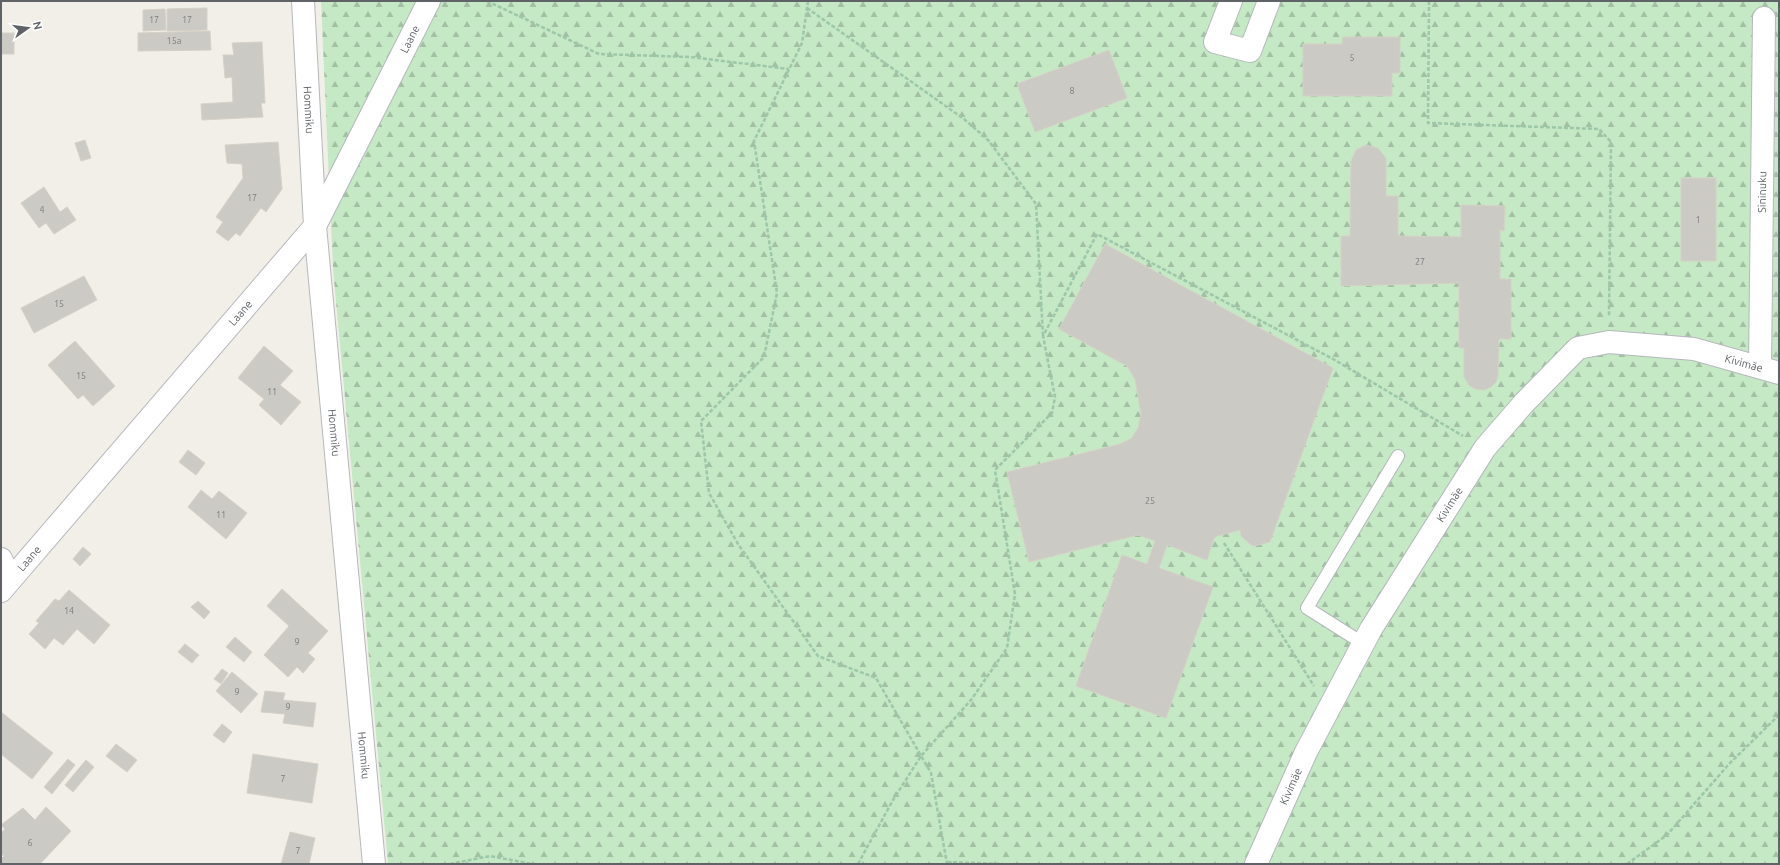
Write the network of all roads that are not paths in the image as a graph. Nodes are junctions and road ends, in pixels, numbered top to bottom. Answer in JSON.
{"nodes":[{"id":1,"x":303,"y":1,"type":"edge"},
{"id":2,"x":429,"y":1,"type":"edge"},
{"id":3,"x":1232,"y":1,"type":"edge"},
{"id":4,"x":1267,"y":6,"type":"edge"},
{"id":5,"x":1764,"y":18,"type":"dead end"},
{"id":6,"x":315,"y":226,"type":"junction"},
{"id":7,"x":1770,"y":370,"type":"edge"},
{"id":8,"x":1398,"y":456,"type":"dead end"},
{"id":9,"x":1,"y":559,"type":"edge"},
{"id":10,"x":6,"y":585,"type":"edge"},
{"id":11,"x":1364,"y":644,"type":"junction"},
{"id":12,"x":374,"y":864,"type":"edge"},
{"id":13,"x":1256,"y":864,"type":"edge"}],
"edges":[{"from":1,"to":6,"type":"street","name":"Hommiku"},
{"from":2,"to":6,"type":"street","name":"Laane"},
{"from":3,"to":4,"type":"street"},
{"from":3,"to":4,"type":"street"},
{"from":5,"to":7,"type":"street","name":"Sininuku"},
{"from":6,"to":10,"type":"street","name":"Laane"},
{"from":6,"to":12,"type":"street","name":"Hommiku"},
{"from":7,"to":11,"type":"street","name":"Kivimäe"},
{"from":8,"to":11,"type":"lane"},
{"from":9,"to":10,"type":"street"},
{"from":11,"to":13,"type":"street","name":"Kivimäe"}]}
